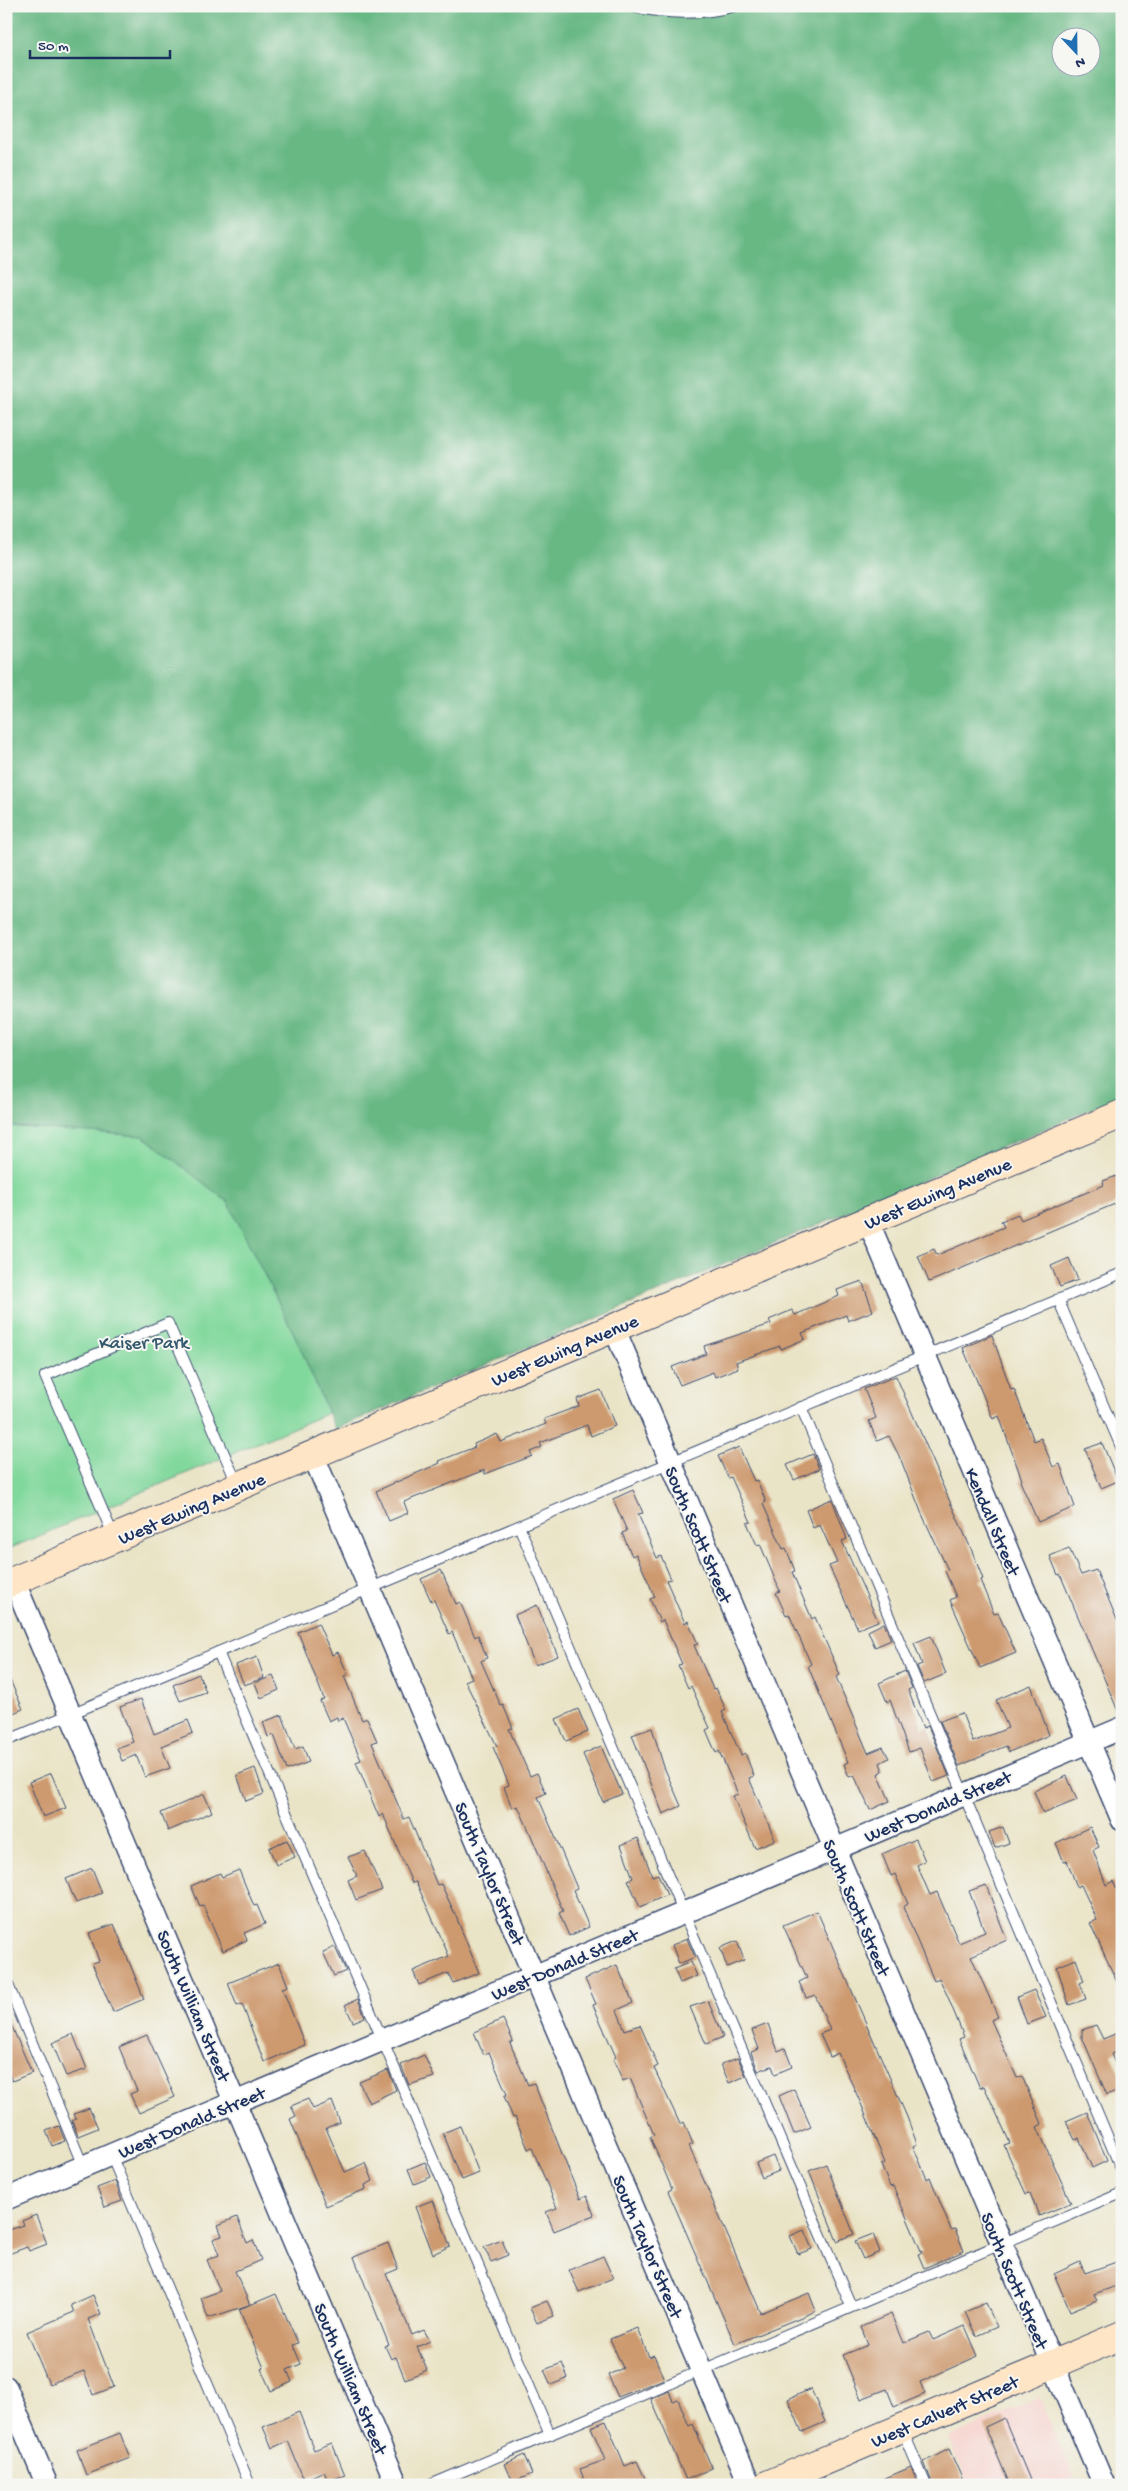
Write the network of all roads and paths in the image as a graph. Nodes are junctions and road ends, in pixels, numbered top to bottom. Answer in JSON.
{"nodes":[{"id":1,"x":629,"y":6,"type":"edge"},
{"id":2,"x":735,"y":6,"type":"edge"},
{"id":3,"x":1122,"y":1114,"type":"edge"},
{"id":4,"x":868,"y":1221,"type":"junction"},
{"id":5,"x":1122,"y":1272,"type":"edge"},
{"id":6,"x":1058,"y":1299,"type":"junction"},
{"id":7,"x":614,"y":1328,"type":"junction"},
{"id":8,"x":924,"y":1355,"type":"junction"},
{"id":9,"x":801,"y":1407,"type":"junction"},
{"id":10,"x":1122,"y":1449,"type":"edge"},
{"id":11,"x":313,"y":1455,"type":"junction"},
{"id":12,"x":669,"y":1462,"type":"junction"},
{"id":13,"x":238,"y":1487,"type":"junction"},
{"id":14,"x":519,"y":1526,"type":"junction"},
{"id":15,"x":115,"y":1539,"type":"junction"},
{"id":16,"x":10,"y":1582,"type":"edge"},
{"id":17,"x":370,"y":1589,"type":"junction"},
{"id":18,"x":218,"y":1652,"type":"junction"},
{"id":19,"x":71,"y":1714,"type":"junction"},
{"id":20,"x":1122,"y":1728,"type":"edge"},
{"id":21,"x":6,"y":1741,"type":"edge"},
{"id":22,"x":1088,"y":1742,"type":"junction"},
{"id":23,"x":964,"y":1794,"type":"junction"},
{"id":24,"x":1122,"y":1820,"type":"edge"},
{"id":25,"x":833,"y":1848,"type":"junction"},
{"id":26,"x":684,"y":1911,"type":"junction"},
{"id":27,"x":534,"y":1976,"type":"junction"},
{"id":28,"x":6,"y":1980,"type":"edge"},
{"id":29,"x":384,"y":2040,"type":"junction"},
{"id":30,"x":236,"y":2102,"type":"junction"},
{"id":31,"x":111,"y":2155,"type":"junction"},
{"id":32,"x":83,"y":2166,"type":"junction"},
{"id":33,"x":1122,"y":2171,"type":"edge"},
{"id":34,"x":1122,"y":2193,"type":"edge"},
{"id":35,"x":6,"y":2199,"type":"edge"},
{"id":36,"x":1000,"y":2244,"type":"junction"},
{"id":37,"x":851,"y":2306,"type":"junction"},
{"id":38,"x":1122,"y":2335,"type":"edge"},
{"id":39,"x":1052,"y":2365,"type":"junction"},
{"id":40,"x":701,"y":2370,"type":"junction"},
{"id":41,"x":6,"y":2387,"type":"edge"},
{"id":42,"x":902,"y":2428,"type":"junction"},
{"id":43,"x":550,"y":2435,"type":"junction"},
{"id":44,"x":47,"y":2485,"type":"edge"},
{"id":45,"x":250,"y":2485,"type":"edge"},
{"id":46,"x":397,"y":2485,"type":"edge"},
{"id":47,"x":430,"y":2485,"type":"edge"},
{"id":48,"x":750,"y":2485,"type":"edge"},
{"id":49,"x":767,"y":2485,"type":"edge"},
{"id":50,"x":926,"y":2485,"type":"edge"},
{"id":51,"x":1104,"y":2485,"type":"edge"}],
"edges":[{"from":1,"to":2,"type":"lane"},
{"from":3,"to":4,"type":"street","name":"West Ewing Avenue"},
{"from":4,"to":7,"type":"street","name":"West Ewing Avenue"},
{"from":4,"to":8,"type":"street","name":"Kendall Street"},
{"from":5,"to":6,"type":"lane"},
{"from":6,"to":8,"type":"lane"},
{"from":6,"to":10,"type":"lane"},
{"from":7,"to":11,"type":"street","name":"West Ewing Avenue"},
{"from":7,"to":12,"type":"street","name":"South Scott Street"},
{"from":8,"to":9,"type":"lane"},
{"from":8,"to":22,"type":"street","name":"Kendall Street"},
{"from":9,"to":12,"type":"lane"},
{"from":9,"to":23,"type":"lane"},
{"from":11,"to":13,"type":"street","name":"West Ewing Avenue"},
{"from":11,"to":17,"type":"street","name":"South Taylor Street"},
{"from":12,"to":14,"type":"lane"},
{"from":12,"to":25,"type":"street","name":"South Scott Street"},
{"from":13,"to":15,"type":"street","name":"West Ewing Avenue"},
{"from":13,"to":15,"type":"lane"},
{"from":14,"to":17,"type":"lane"},
{"from":14,"to":26,"type":"lane"},
{"from":15,"to":16,"type":"street","name":"West Ewing Avenue"},
{"from":16,"to":19,"type":"street","name":"South William Street"},
{"from":17,"to":18,"type":"lane"},
{"from":17,"to":27,"type":"street","name":"South Taylor Street"},
{"from":18,"to":19,"type":"lane"},
{"from":18,"to":29,"type":"lane"},
{"from":19,"to":21,"type":"lane"},
{"from":19,"to":30,"type":"street","name":"South William Street"},
{"from":20,"to":22,"type":"street","name":"West Donald Street"},
{"from":22,"to":23,"type":"street","name":"West Donald Street"},
{"from":22,"to":24,"type":"street","name":"Kendall Street"},
{"from":23,"to":25,"type":"street","name":"West Donald Street"},
{"from":23,"to":33,"type":"lane"},
{"from":25,"to":26,"type":"street","name":"West Donald Street"},
{"from":25,"to":36,"type":"street","name":"South Scott Street"},
{"from":26,"to":27,"type":"street","name":"West Donald Street"},
{"from":26,"to":37,"type":"lane"},
{"from":27,"to":29,"type":"street","name":"West Donald Street"},
{"from":27,"to":40,"type":"street","name":"South Taylor Street"},
{"from":28,"to":32,"type":"lane"},
{"from":29,"to":30,"type":"street","name":"West Donald Street"},
{"from":29,"to":43,"type":"lane"},
{"from":30,"to":31,"type":"street","name":"West Donald Street"},
{"from":30,"to":46,"type":"street","name":"South William Street"},
{"from":31,"to":32,"type":"street","name":"West Donald Street"},
{"from":31,"to":45,"type":"lane"},
{"from":32,"to":35,"type":"street","name":"West Donald Street"},
{"from":34,"to":36,"type":"lane"},
{"from":36,"to":37,"type":"lane"},
{"from":36,"to":39,"type":"street","name":"South Scott Street"},
{"from":37,"to":40,"type":"lane"},
{"from":38,"to":39,"type":"street","name":"West Calvert Street"},
{"from":39,"to":42,"type":"street","name":"West Calvert Street"},
{"from":39,"to":51,"type":"street","name":"South Scott Street"},
{"from":40,"to":43,"type":"lane"},
{"from":40,"to":48,"type":"street","name":"South Taylor Street"},
{"from":41,"to":44,"type":"street"},
{"from":42,"to":49,"type":"street","name":"West Calvert Street"},
{"from":42,"to":50,"type":"lane"},
{"from":43,"to":47,"type":"lane"}]}
